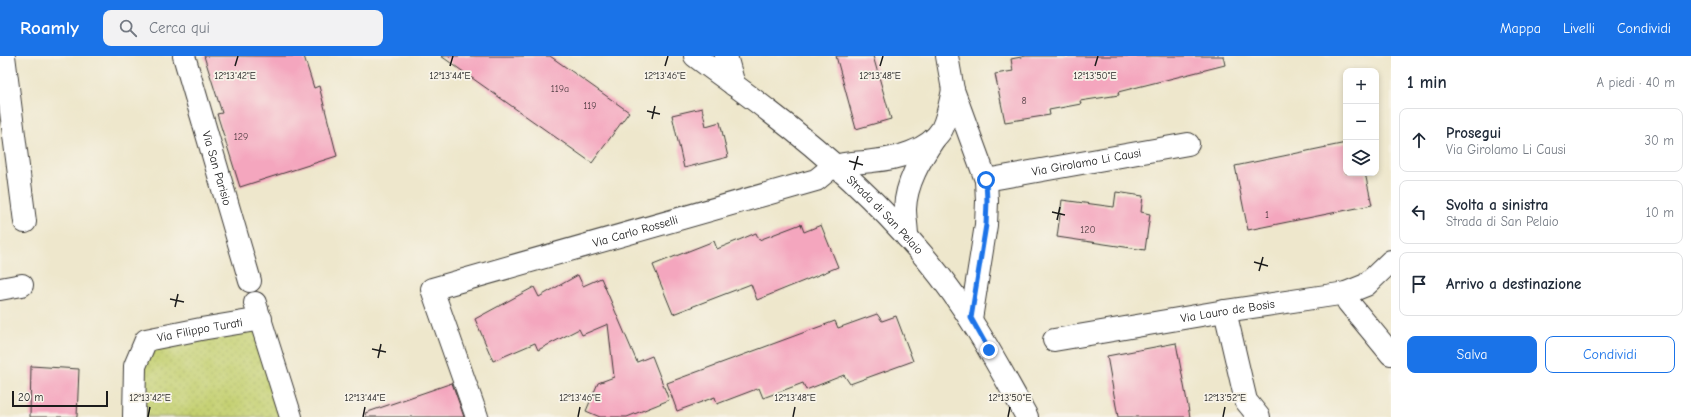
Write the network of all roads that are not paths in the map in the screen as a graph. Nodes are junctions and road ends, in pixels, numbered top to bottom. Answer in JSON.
{"nodes":[{"id":1,"x":4,"y":56,"type":"edge"},
{"id":2,"x":184,"y":56,"type":"edge"},
{"id":3,"x":695,"y":56,"type":"edge"},
{"id":4,"x":726,"y":56,"type":"edge"},
{"id":5,"x":946,"y":56,"type":"edge"},
{"id":6,"x":734,"y":85,"type":"junction"},
{"id":7,"x":953,"y":90,"type":"junction"},
{"id":8,"x":934,"y":138,"type":"junction"},
{"id":9,"x":1188,"y":144,"type":"dead end"},
{"id":10,"x":836,"y":166,"type":"junction"},
{"id":11,"x":986,"y":180,"type":"junction"},
{"id":12,"x":25,"y":222,"type":"dead end"},
{"id":13,"x":907,"y":237,"type":"junction"},
{"id":14,"x":1391,"y":261,"type":"edge"},
{"id":15,"x":250,"y":281,"type":"dead end"},
{"id":16,"x":22,"y":284,"type":"dead end"},
{"id":17,"x":0,"y":289,"type":"edge"},
{"id":18,"x":1346,"y":293,"type":"junction"},
{"id":19,"x":1226,"y":311,"type":"junction"},
{"id":20,"x":971,"y":318,"type":"junction"},
{"id":21,"x":1054,"y":340,"type":"dead end"},
{"id":22,"x":1391,"y":354,"type":"edge"},
{"id":23,"x":134,"y":417,"type":"edge"},
{"id":24,"x":291,"y":417,"type":"edge"},
{"id":25,"x":478,"y":417,"type":"edge"},
{"id":26,"x":1027,"y":417,"type":"edge"},
{"id":27,"x":1259,"y":417,"type":"edge"}],
"edges":[{"from":1,"to":12,"type":"street"},
{"from":2,"to":15,"type":"street","name":"Via San Parisio"},
{"from":3,"to":6,"type":"street","name":"Strada di San Pelaio"},
{"from":4,"to":6,"type":"street"},
{"from":5,"to":7,"type":"street"},
{"from":6,"to":10,"type":"street","name":"Strada di San Pelaio"},
{"from":7,"to":8,"type":"street"},
{"from":7,"to":11,"type":"street"},
{"from":8,"to":10,"type":"street"},
{"from":8,"to":13,"type":"street"},
{"from":9,"to":11,"type":"street","name":"Via Girolamo Li Causi"},
{"from":10,"to":13,"type":"street","name":"Strada di San Pelaio"},
{"from":10,"to":25,"type":"street","name":"Via Carlo Rosselli"},
{"from":11,"to":20,"type":"street"},
{"from":13,"to":20,"type":"street","name":"Strada di San Pelaio"},
{"from":14,"to":18,"type":"street","name":"Via Lauro de Bosis"},
{"from":16,"to":17,"type":"street"},
{"from":18,"to":19,"type":"street","name":"Via Lauro de Bosis"},
{"from":18,"to":22,"type":"street"},
{"from":19,"to":21,"type":"street","name":"Via Lauro de Bosis"},
{"from":19,"to":27,"type":"street"},
{"from":20,"to":26,"type":"street","name":"Strada di San Pelaio"},
{"from":23,"to":24,"type":"street","name":"Via Filippo Turati"}]}
